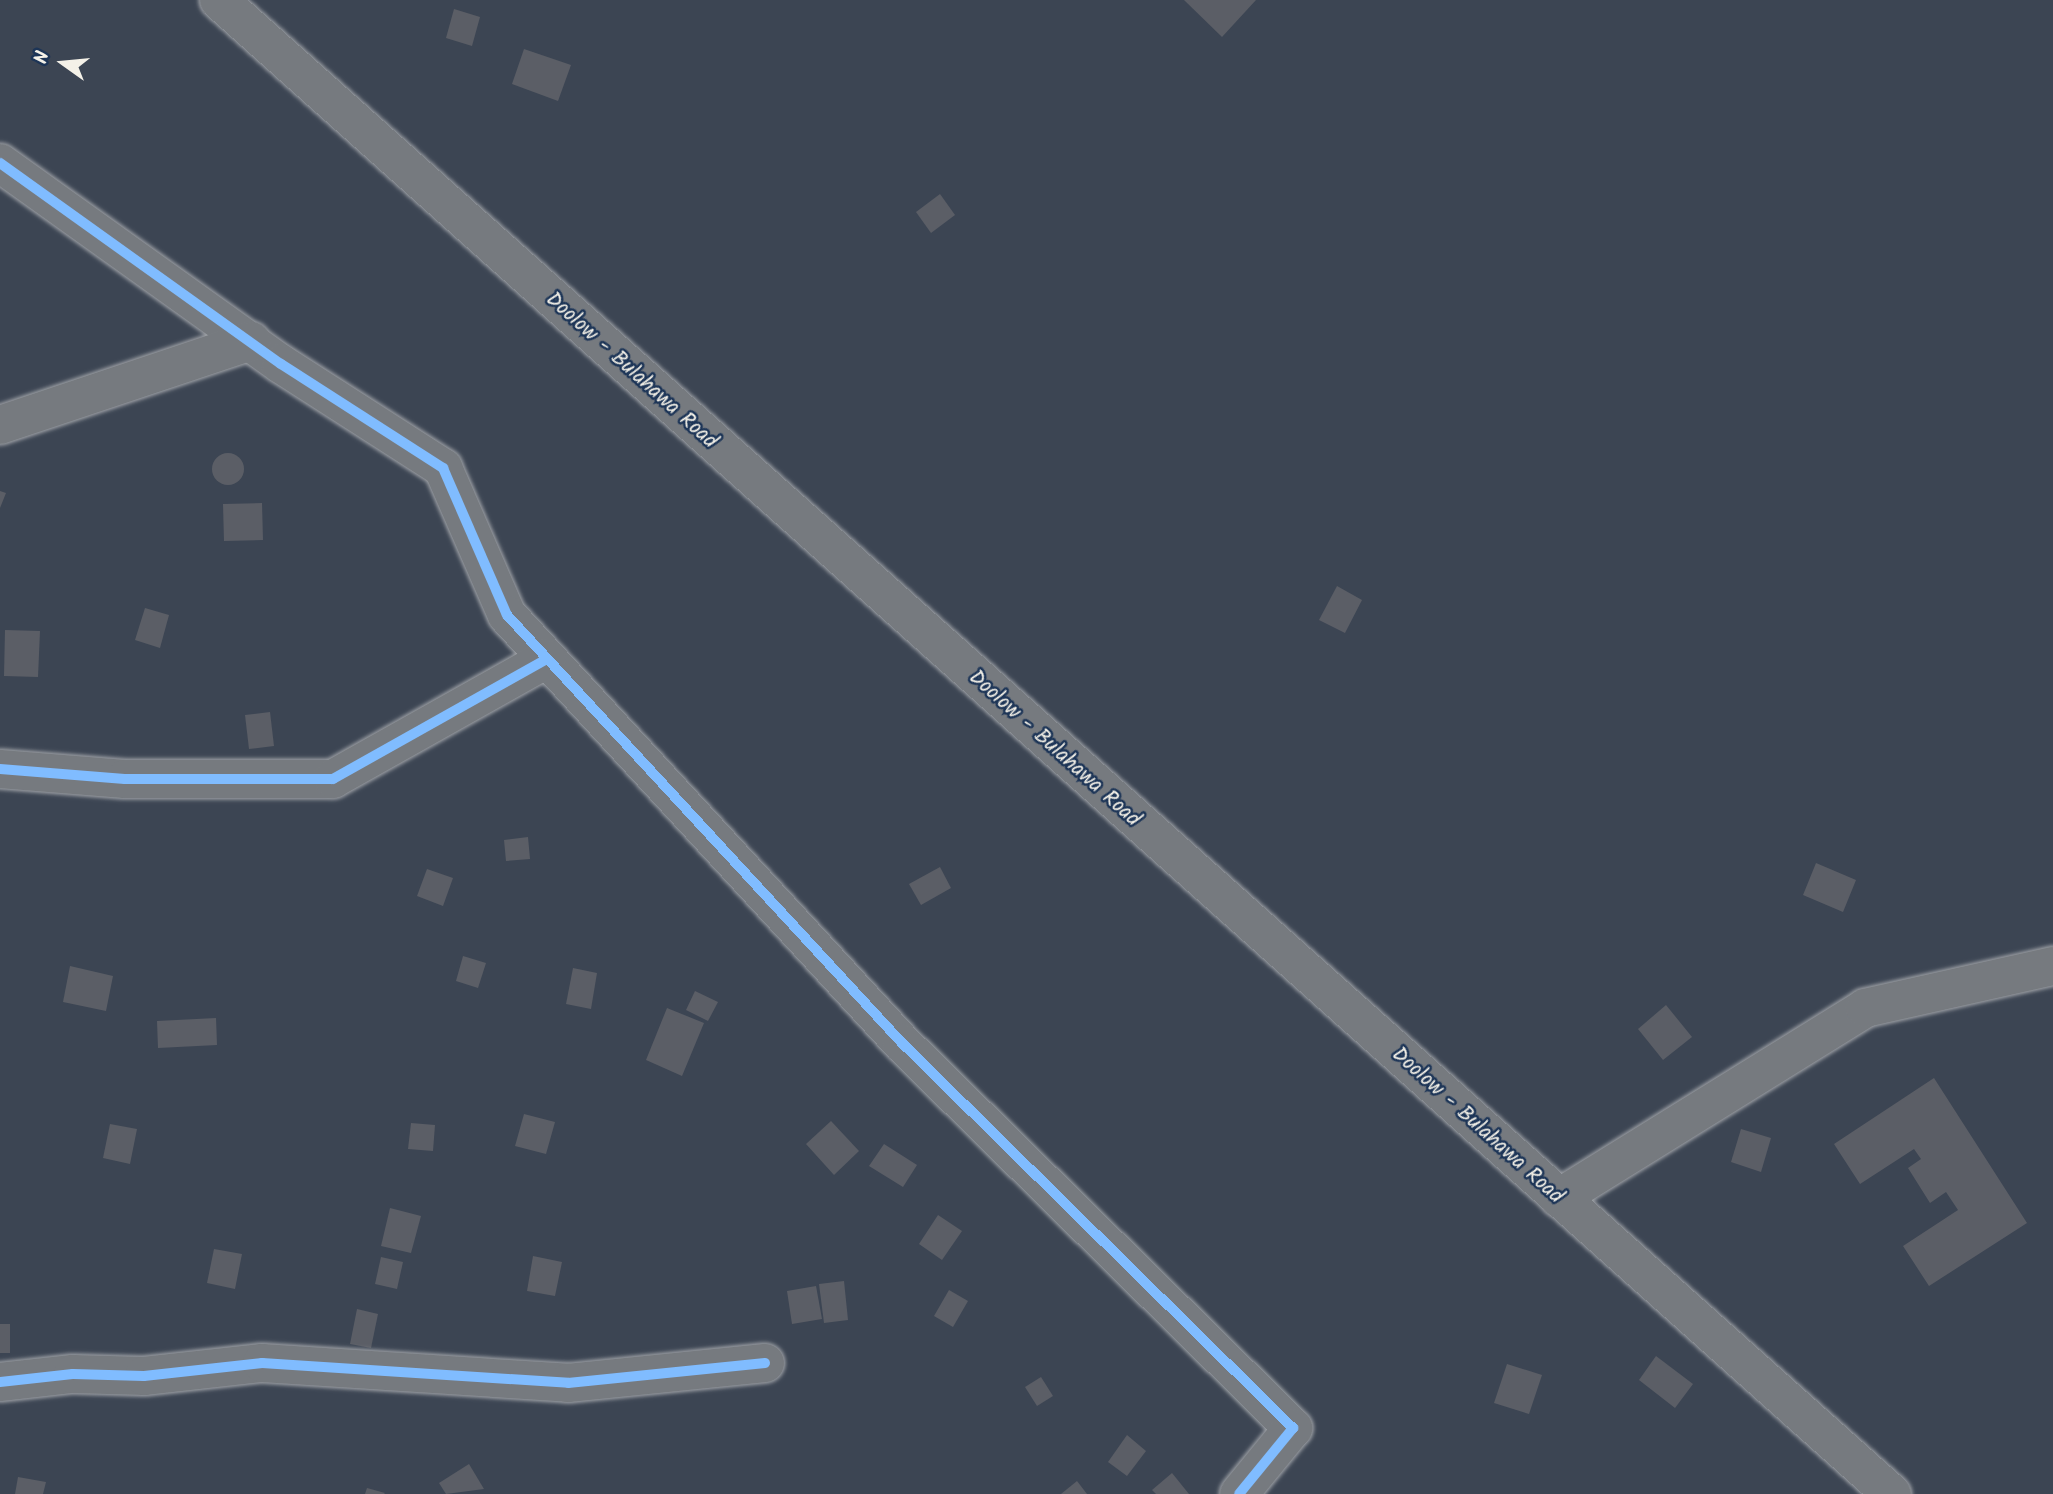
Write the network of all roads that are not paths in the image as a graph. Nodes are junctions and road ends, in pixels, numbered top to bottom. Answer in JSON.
{"nodes":[{"id":1,"x":219,"y":0,"type":"edge"},
{"id":2,"x":0,"y":163,"type":"edge"},
{"id":3,"x":251,"y":341,"type":"junction"},
{"id":4,"x":0,"y":425,"type":"edge"},
{"id":5,"x":547,"y":659,"type":"junction"},
{"id":6,"x":0,"y":769,"type":"edge"},
{"id":7,"x":2053,"y":966,"type":"edge"},
{"id":8,"x":1559,"y":1198,"type":"junction"},
{"id":9,"x":765,"y":1363,"type":"dead end"},
{"id":10,"x":0,"y":1381,"type":"edge"},
{"id":11,"x":1239,"y":1494,"type":"edge"},
{"id":12,"x":1892,"y":1494,"type":"edge"}],
"edges":[{"from":1,"to":8,"type":"street","name":"Doolow - Bulahawa Road"},
{"from":2,"to":3,"type":"street"},
{"from":3,"to":4,"type":"street"},
{"from":3,"to":5,"type":"street"},
{"from":5,"to":6,"type":"street"},
{"from":5,"to":11,"type":"street"},
{"from":7,"to":8,"type":"street"},
{"from":8,"to":12,"type":"street","name":"Doolow - Bulahawa Road"},
{"from":9,"to":10,"type":"street"}]}
